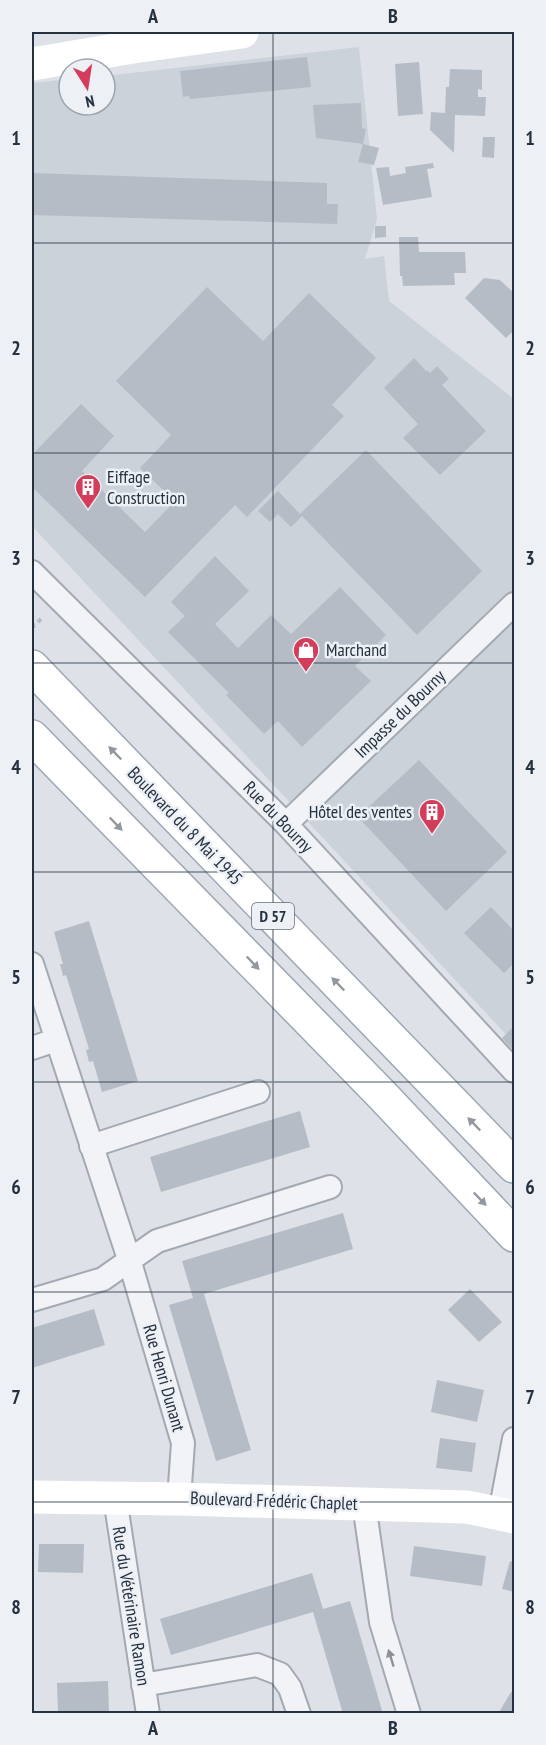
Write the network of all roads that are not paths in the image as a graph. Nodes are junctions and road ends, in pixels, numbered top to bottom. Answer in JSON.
{"nodes":[{"id":1,"x":242,"y":32,"type":"edge"},
{"id":2,"x":32,"y":46,"type":"edge"},
{"id":3,"x":133,"y":47,"type":"junction"},
{"id":4,"x":32,"y":64,"type":"edge"},
{"id":5,"x":32,"y":572,"type":"edge"},
{"id":6,"x":514,"y":604,"type":"edge"},
{"id":7,"x":32,"y":667,"type":"edge"},
{"id":8,"x":32,"y":737,"type":"edge"},
{"id":9,"x":286,"y":824,"type":"junction"},
{"id":10,"x":32,"y":964,"type":"edge"},
{"id":11,"x":56,"y":1040,"type":"junction"},
{"id":12,"x":32,"y":1048,"type":"edge"},
{"id":13,"x":514,"y":1071,"type":"edge"},
{"id":14,"x":258,"y":1092,"type":"dead end"},
{"id":15,"x":91,"y":1146,"type":"junction"},
{"id":16,"x":514,"y":1166,"type":"edge"},
{"id":17,"x":330,"y":1187,"type":"dead end"},
{"id":18,"x":514,"y":1235,"type":"edge"},
{"id":19,"x":129,"y":1259,"type":"junction"},
{"id":20,"x":32,"y":1300,"type":"edge"},
{"id":21,"x":514,"y":1438,"type":"edge"},
{"id":22,"x":32,"y":1497,"type":"edge"},
{"id":23,"x":115,"y":1498,"type":"junction"},
{"id":24,"x":179,"y":1498,"type":"junction"},
{"id":25,"x":364,"y":1504,"type":"junction"},
{"id":26,"x":507,"y":1515,"type":"edge"},
{"id":27,"x":143,"y":1685,"type":"junction"},
{"id":28,"x":148,"y":1713,"type":"edge"},
{"id":29,"x":299,"y":1713,"type":"edge"},
{"id":30,"x":409,"y":1713,"type":"edge"}],
"edges":[{"from":1,"to":3,"type":"main road"},
{"from":2,"to":3,"type":"main road"},
{"from":3,"to":4,"type":"main road"},
{"from":5,"to":9,"type":"street","name":"Rue du Bourny"},
{"from":6,"to":9,"type":"street","name":"Impasse du Bourny"},
{"from":16,"to":7,"type":"main road","name":"Boulevard du 8 Mai 1945","number":"D 57","one_way":true},
{"from":8,"to":18,"type":"main road","number":"D 57","one_way":true},
{"from":9,"to":13,"type":"street","name":"Rue du Bourny"},
{"from":10,"to":11,"type":"street","name":"Rue Henri Dunant"},
{"from":11,"to":12,"type":"street"},
{"from":11,"to":15,"type":"street","name":"Rue Henri Dunant"},
{"from":14,"to":15,"type":"street"},
{"from":15,"to":19,"type":"street","name":"Rue Henri Dunant"},
{"from":17,"to":19,"type":"street"},
{"from":19,"to":20,"type":"street"},
{"from":19,"to":24,"type":"street","name":"Rue Henri Dunant"},
{"from":21,"to":26,"type":"street"},
{"from":22,"to":23,"type":"main road","name":"Boulevard Frédéric Chaplet"},
{"from":23,"to":24,"type":"main road","name":"Boulevard Frédéric Chaplet"},
{"from":23,"to":27,"type":"street","name":"Rue du Vétérinaire Ramon"},
{"from":24,"to":25,"type":"main road","name":"Boulevard Frédéric Chaplet"},
{"from":25,"to":26,"type":"main road","name":"Boulevard Frédéric Chaplet"},
{"from":30,"to":25,"type":"street","one_way":true},
{"from":27,"to":28,"type":"street","name":"Rue du Vétérinaire Ramon"},
{"from":27,"to":29,"type":"street"}]}
